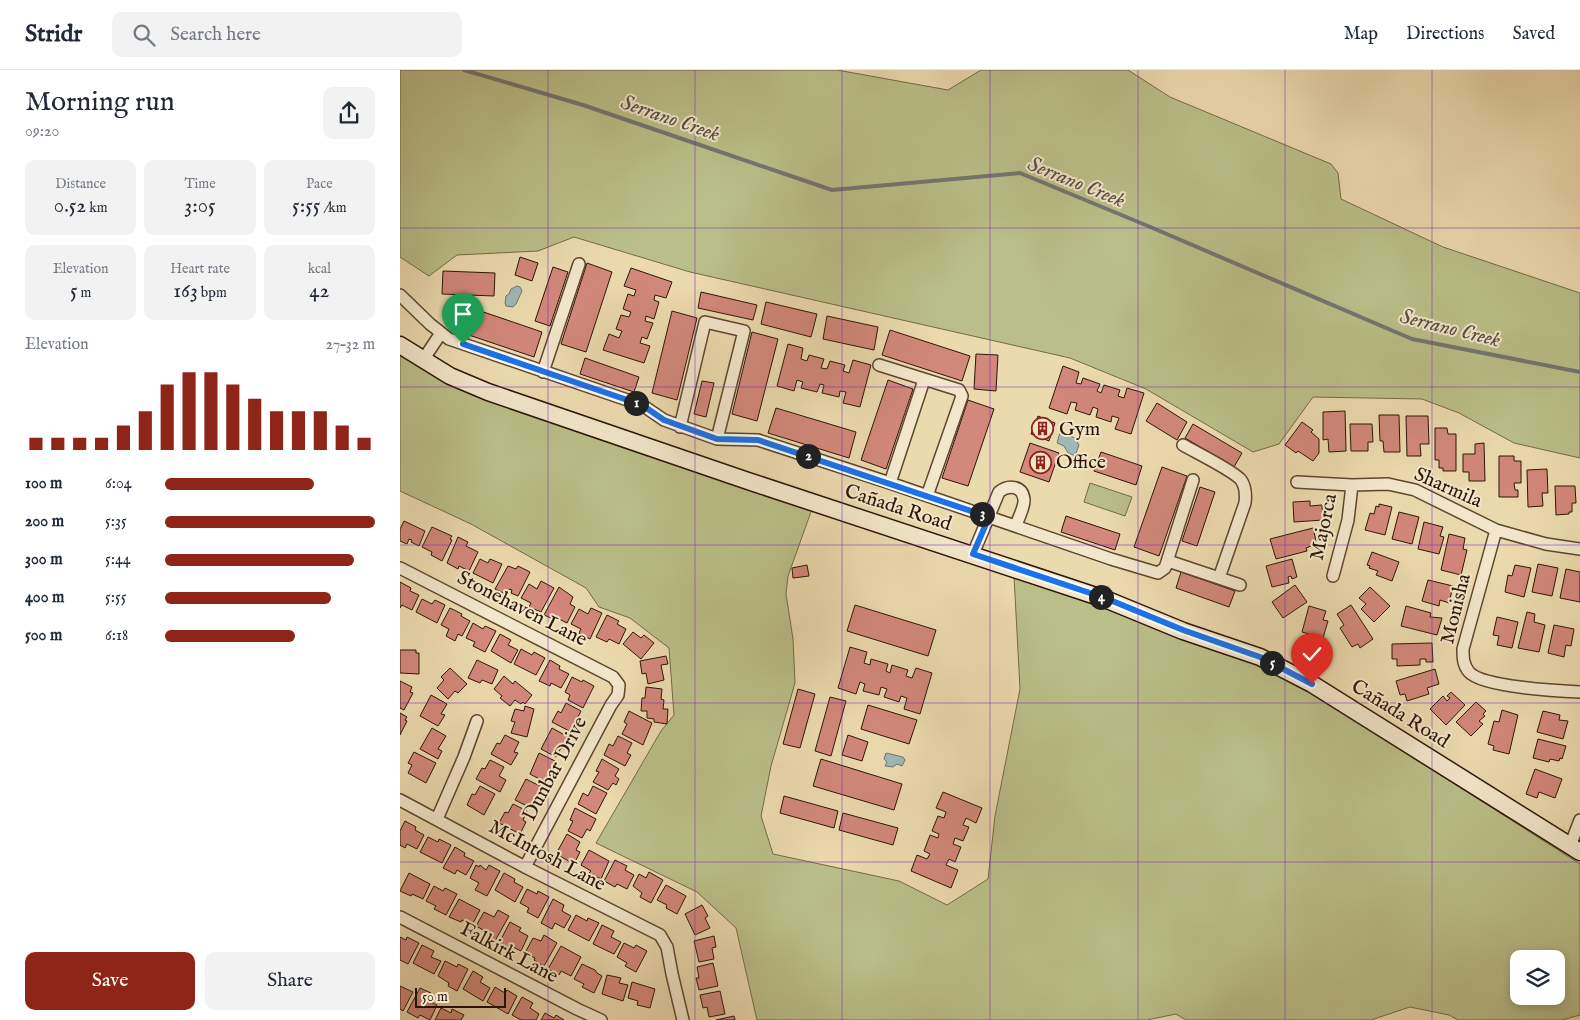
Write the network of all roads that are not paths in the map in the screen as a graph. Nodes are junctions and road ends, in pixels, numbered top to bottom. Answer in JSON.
{"nodes":[{"id":1,"x":579,"y":264,"type":"dead end"},
{"id":2,"x":400,"y":295,"type":"edge"},
{"id":3,"x":441,"y":333,"type":"junction"},
{"id":4,"x":400,"y":344,"type":"edge"},
{"id":5,"x":423,"y":360,"type":"junction"},
{"id":6,"x":879,"y":365,"type":"dead end"},
{"id":7,"x":543,"y":372,"type":"junction"},
{"id":8,"x":924,"y":380,"type":"junction"},
{"id":9,"x":680,"y":427,"type":"junction"},
{"id":10,"x":717,"y":439,"type":"junction"},
{"id":11,"x":1183,"y":445,"type":"dead end"},
{"id":12,"x":1193,"y":480,"type":"dead end"},
{"id":13,"x":1297,"y":482,"type":"dead end"},
{"id":14,"x":890,"y":483,"type":"junction"},
{"id":15,"x":1352,"y":485,"type":"junction"},
{"id":16,"x":927,"y":496,"type":"junction"},
{"id":17,"x":989,"y":517,"type":"junction"},
{"id":18,"x":1016,"y":526,"type":"junction"},
{"id":19,"x":1496,"y":530,"type":"junction"},
{"id":20,"x":1580,"y":549,"type":"edge"},
{"id":21,"x":973,"y":554,"type":"junction"},
{"id":22,"x":1168,"y":561,"type":"junction"},
{"id":23,"x":400,"y":568,"type":"edge"},
{"id":24,"x":1333,"y":576,"type":"dead end"},
{"id":25,"x":1219,"y":578,"type":"junction"},
{"id":26,"x":1240,"y":585,"type":"dead end"},
{"id":27,"x":620,"y":690,"type":"joint"},
{"id":28,"x":1580,"y":692,"type":"edge"},
{"id":29,"x":477,"y":721,"type":"dead end"},
{"id":30,"x":400,"y":800,"type":"edge"},
{"id":31,"x":437,"y":819,"type":"junction"},
{"id":32,"x":1580,"y":820,"type":"edge"},
{"id":33,"x":1575,"y":849,"type":"edge"},
{"id":34,"x":525,"y":867,"type":"junction"},
{"id":35,"x":400,"y":916,"type":"edge"},
{"id":36,"x":601,"y":1020,"type":"edge"},
{"id":37,"x":683,"y":1020,"type":"edge"}],
"edges":[{"from":1,"to":7,"type":"street"},
{"from":2,"to":3,"type":"street"},
{"from":3,"to":5,"type":"street"},
{"from":3,"to":7,"type":"street"},
{"from":4,"to":5,"type":"street","name":"Cañada Road"},
{"from":5,"to":21,"type":"street","name":"Cañada Road"},
{"from":6,"to":8,"type":"street"},
{"from":7,"to":9,"type":"street"},
{"from":8,"to":14,"type":"street"},
{"from":8,"to":16,"type":"street"},
{"from":9,"to":10,"type":"street"},
{"from":9,"to":10,"type":"street"},
{"from":10,"to":14,"type":"street"},
{"from":11,"to":25,"type":"street"},
{"from":12,"to":22,"type":"street"},
{"from":13,"to":15,"type":"street","name":"Sharmila"},
{"from":14,"to":16,"type":"street"},
{"from":15,"to":19,"type":"street","name":"Sharmila"},
{"from":15,"to":24,"type":"street","name":"Majorca"},
{"from":16,"to":17,"type":"street"},
{"from":17,"to":18,"type":"street"},
{"from":17,"to":18,"type":"street"},
{"from":17,"to":21,"type":"street"},
{"from":18,"to":22,"type":"street"},
{"from":19,"to":20,"type":"street","name":"Sharmila"},
{"from":19,"to":28,"type":"street","name":"Monisha"},
{"from":21,"to":33,"type":"street","name":"Cañada Road"},
{"from":22,"to":25,"type":"street"},
{"from":23,"to":27,"type":"street","name":"Stonehaven Lane"},
{"from":25,"to":26,"type":"street"},
{"from":27,"to":34,"type":"street","name":"Dunbar Drive"},
{"from":29,"to":31,"type":"street"},
{"from":30,"to":31,"type":"street","name":"McIntosh Lane"},
{"from":31,"to":34,"type":"street","name":"McIntosh Lane"},
{"from":32,"to":33,"type":"street"},
{"from":34,"to":37,"type":"street","name":"McIntosh Lane"},
{"from":35,"to":36,"type":"street","name":"Falkirk Lane"}]}
